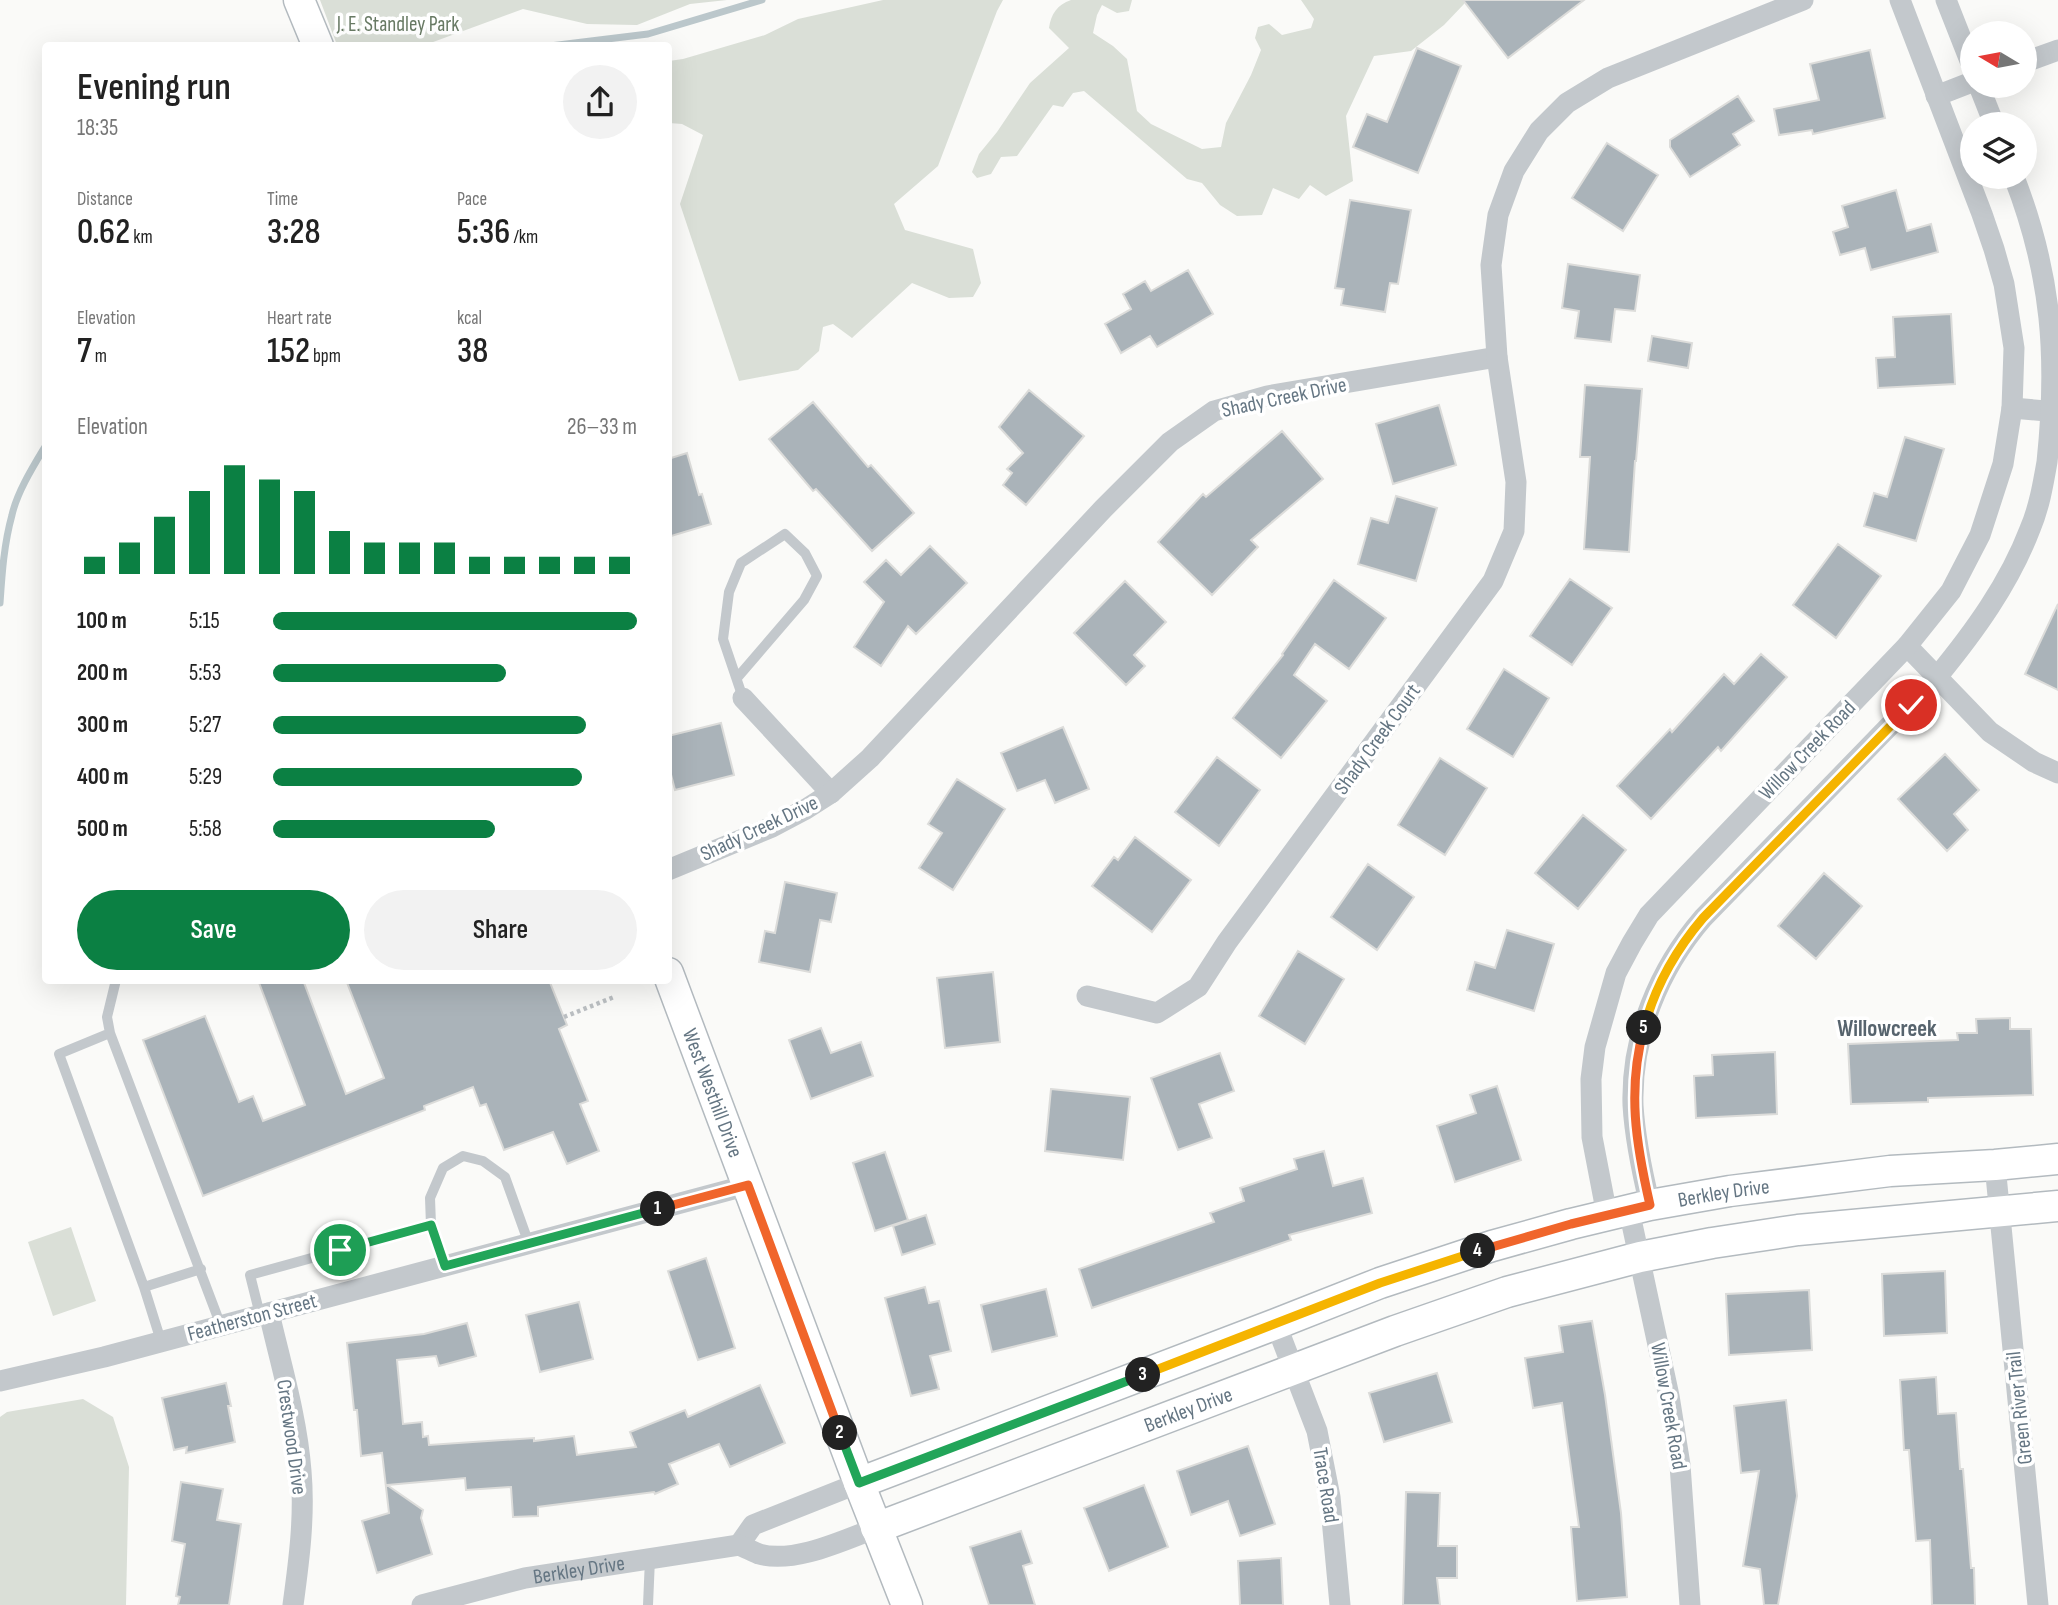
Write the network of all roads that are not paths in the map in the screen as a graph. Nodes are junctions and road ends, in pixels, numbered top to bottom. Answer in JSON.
{"nodes":[{"id":1,"x":299,"y":0,"type":"edge"},
{"id":2,"x":1803,"y":0,"type":"edge"},
{"id":3,"x":1900,"y":0,"type":"edge"},
{"id":4,"x":1946,"y":0,"type":"edge"},
{"id":5,"x":1960,"y":36,"type":"edge"},
{"id":6,"x":316,"y":42,"type":"edge"},
{"id":7,"x":2058,"y":50,"type":"edge"},
{"id":8,"x":2037,"y":58,"type":"edge"},
{"id":9,"x":1960,"y":87,"type":"edge"},
{"id":10,"x":1936,"y":96,"type":"junction"},
{"id":11,"x":2018,"y":189,"type":"edge"},
{"id":12,"x":1497,"y":357,"type":"junction"},
{"id":13,"x":2012,"y":408,"type":"junction"},
{"id":14,"x":2057,"y":412,"type":"edge"},
{"id":15,"x":1907,"y":646,"type":"junction"},
{"id":16,"x":1937,"y":677,"type":"junction"},
{"id":17,"x":740,"y":688,"type":"junction"},
{"id":18,"x":2058,"y":773,"type":"edge"},
{"id":19,"x":831,"y":793,"type":"junction"},
{"id":20,"x":672,"y":868,"type":"edge"},
{"id":21,"x":115,"y":984,"type":"edge"},
{"id":22,"x":672,"y":984,"type":"edge"},
{"id":23,"x":1087,"y":996,"type":"dead end"},
{"id":24,"x":110,"y":1033,"type":"junction"},
{"id":25,"x":2058,"y":1158,"type":"edge"},
{"id":26,"x":1995,"y":1165,"type":"junction"},
{"id":27,"x":748,"y":1185,"type":"junction"},
{"id":28,"x":2058,"y":1206,"type":"edge"},
{"id":29,"x":1629,"y":1210,"type":"junction"},
{"id":30,"x":2000,"y":1211,"type":"junction"},
{"id":31,"x":431,"y":1225,"type":"junction"},
{"id":32,"x":529,"y":1244,"type":"junction"},
{"id":33,"x":1640,"y":1257,"type":"junction"},
{"id":34,"x":445,"y":1266,"type":"junction"},
{"id":35,"x":201,"y":1269,"type":"junction"},
{"id":36,"x":144,"y":1287,"type":"junction"},
{"id":37,"x":265,"y":1314,"type":"junction"},
{"id":38,"x":1276,"y":1324,"type":"junction"},
{"id":39,"x":221,"y":1326,"type":"junction"},
{"id":40,"x":161,"y":1341,"type":"junction"},
{"id":41,"x":1294,"y":1368,"type":"junction"},
{"id":42,"x":0,"y":1381,"type":"edge"},
{"id":43,"x":859,"y":1483,"type":"junction"},
{"id":44,"x":876,"y":1528,"type":"junction"},
{"id":45,"x":739,"y":1545,"type":"junction"},
{"id":46,"x":649,"y":1559,"type":"junction"},
{"id":47,"x":293,"y":1605,"type":"edge"},
{"id":48,"x":422,"y":1605,"type":"edge"},
{"id":49,"x":648,"y":1605,"type":"edge"},
{"id":50,"x":907,"y":1605,"type":"edge"},
{"id":51,"x":1340,"y":1605,"type":"edge"},
{"id":52,"x":1690,"y":1605,"type":"edge"},
{"id":53,"x":2038,"y":1605,"type":"edge"}],
"edges":[{"from":1,"to":6,"type":"street"},
{"from":2,"to":12,"type":"street"},
{"from":3,"to":10,"type":"street","name":"Willow Creek Road"},
{"from":4,"to":5,"type":"street"},
{"from":7,"to":8,"type":"street"},
{"from":9,"to":10,"type":"street"},
{"from":10,"to":13,"type":"street","name":"Willow Creek Road"},
{"from":11,"to":14,"type":"street","name":"Willow Creek Road"},
{"from":12,"to":19,"type":"street","name":"Shady Creek Drive"},
{"from":12,"to":23,"type":"street","name":"Shady Creek Court"},
{"from":13,"to":14,"type":"street"},
{"from":13,"to":15,"type":"street","name":"Willow Creek Road"},
{"from":14,"to":16,"type":"street","name":"Willow Creek Road"},
{"from":15,"to":16,"type":"street"},
{"from":15,"to":29,"type":"street","name":"Willow Creek Road"},
{"from":16,"to":18,"type":"street"},
{"from":16,"to":29,"type":"street","name":"Willow Creek Road"},
{"from":17,"to":17,"type":"lane"},
{"from":17,"to":19,"type":"street"},
{"from":19,"to":20,"type":"street","name":"Shady Creek Drive"},
{"from":21,"to":24,"type":"lane"},
{"from":22,"to":27,"type":"street","name":"West Westhill Drive"},
{"from":24,"to":35,"type":"lane"},
{"from":24,"to":36,"type":"lane"},
{"from":25,"to":26,"type":"street","name":"Berkley Drive"},
{"from":26,"to":29,"type":"street","name":"Berkley Drive"},
{"from":26,"to":30,"type":"street","name":"Green River Trail"},
{"from":27,"to":32,"type":"street","name":"Featherston Street"},
{"from":27,"to":43,"type":"street","name":"West Westhill Drive"},
{"from":28,"to":30,"type":"street","name":"Berkley Drive"},
{"from":29,"to":33,"type":"street","name":"Willow Creek Road"},
{"from":29,"to":38,"type":"street","name":"Berkley Drive"},
{"from":30,"to":33,"type":"street","name":"Berkley Drive"},
{"from":30,"to":53,"type":"street","name":"Green River Trail"},
{"from":31,"to":32,"type":"lane"},
{"from":31,"to":34,"type":"lane"},
{"from":31,"to":37,"type":"lane"},
{"from":32,"to":34,"type":"street","name":"Featherston Street"},
{"from":33,"to":41,"type":"street","name":"Berkley Drive"},
{"from":33,"to":52,"type":"street","name":"Willow Creek Road"},
{"from":34,"to":37,"type":"street","name":"Featherston Street"},
{"from":35,"to":36,"type":"lane"},
{"from":35,"to":39,"type":"lane"},
{"from":36,"to":40,"type":"lane"},
{"from":37,"to":39,"type":"street","name":"Featherston Street"},
{"from":37,"to":47,"type":"street","name":"Crestwood Drive"},
{"from":38,"to":41,"type":"street","name":"Trace Road"},
{"from":38,"to":43,"type":"street","name":"Berkley Drive"},
{"from":39,"to":40,"type":"street","name":"Featherston Street"},
{"from":40,"to":42,"type":"street","name":"Featherston Street"},
{"from":41,"to":44,"type":"street","name":"Berkley Drive"},
{"from":41,"to":51,"type":"street","name":"Trace Road"},
{"from":43,"to":44,"type":"street","name":"West Westhill Drive"},
{"from":43,"to":45,"type":"street","name":"Berkley Drive"},
{"from":44,"to":45,"type":"street","name":"Berkley Drive"},
{"from":44,"to":50,"type":"street","name":"West Westhill Drive"},
{"from":45,"to":46,"type":"street","name":"Berkley Drive"},
{"from":46,"to":48,"type":"street","name":"Berkley Drive"},
{"from":46,"to":49,"type":"lane"}]}
